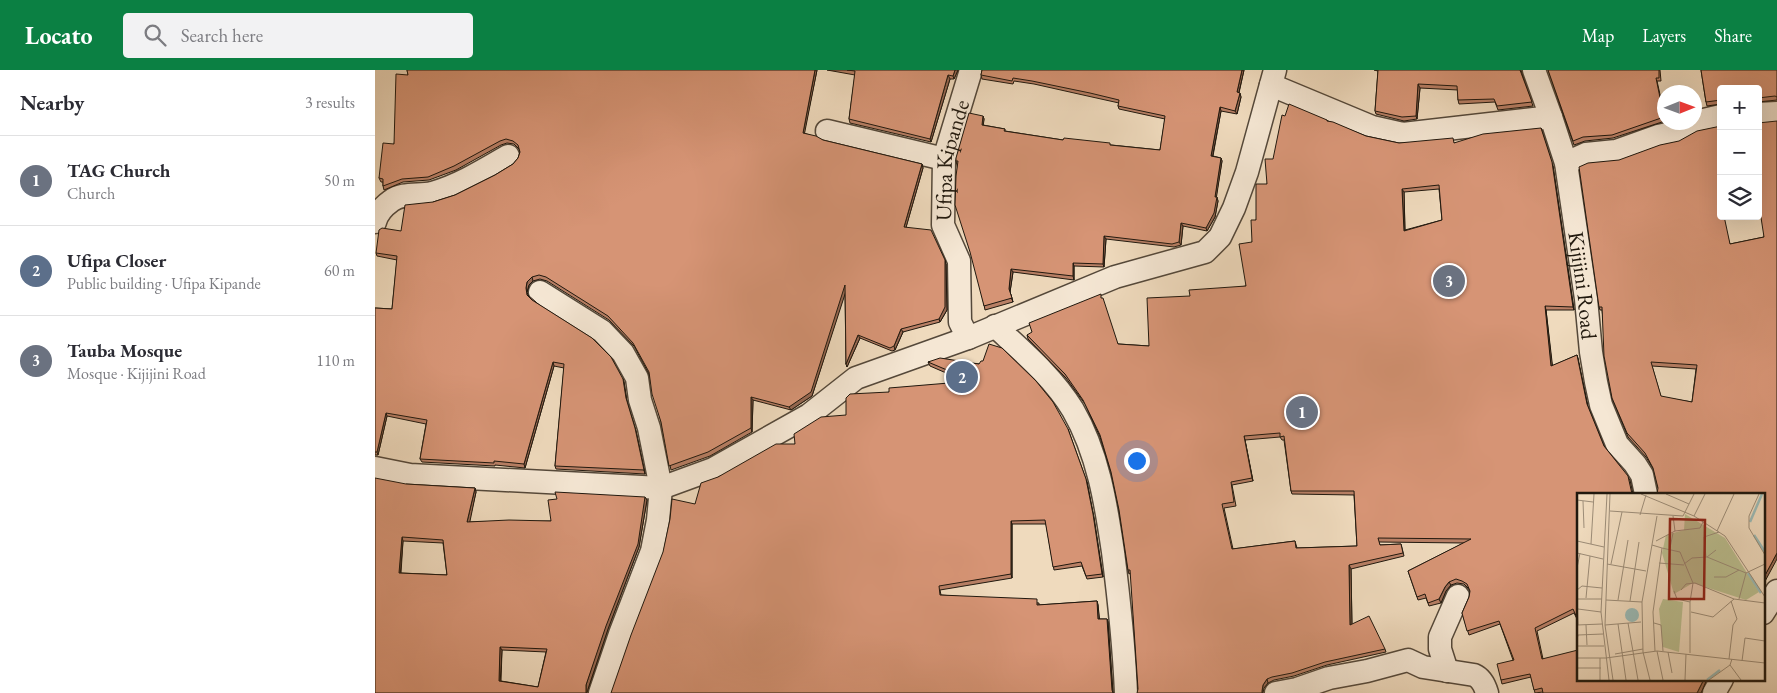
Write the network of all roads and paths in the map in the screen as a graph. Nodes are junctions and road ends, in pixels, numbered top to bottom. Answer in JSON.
{"nodes":[{"id":1,"x":971,"y":70,"type":"edge"},
{"id":2,"x":1534,"y":70,"type":"edge"},
{"id":3,"x":1273,"y":78,"type":"edge"},
{"id":4,"x":1777,"y":113,"type":"edge"},
{"id":5,"x":1762,"y":114,"type":"edge"},
{"id":6,"x":1551,"y":117,"type":"junction"},
{"id":7,"x":1717,"y":117,"type":"edge"},
{"id":8,"x":1702,"y":120,"type":"edge"},
{"id":9,"x":1680,"y":130,"type":"edge"},
{"id":10,"x":827,"y":131,"type":"dead end"},
{"id":11,"x":508,"y":156,"type":"dead end"},
{"id":12,"x":944,"y":159,"type":"junction"},
{"id":13,"x":1566,"y":163,"type":"junction"},
{"id":14,"x":375,"y":222,"type":"edge"},
{"id":15,"x":540,"y":292,"type":"dead end"},
{"id":16,"x":995,"y":326,"type":"junction"},
{"id":17,"x":968,"y":338,"type":"junction"},
{"id":18,"x":375,"y":468,"type":"edge"},
{"id":19,"x":661,"y":488,"type":"junction"},
{"id":20,"x":1646,"y":493,"type":"edge"},
{"id":21,"x":1777,"y":591,"type":"edge"},
{"id":22,"x":1459,"y":596,"type":"dead end"},
{"id":23,"x":1765,"y":610,"type":"edge"},
{"id":24,"x":1447,"y":672,"type":"junction"},
{"id":25,"x":1722,"y":680,"type":"edge"},
{"id":26,"x":600,"y":693,"type":"edge"},
{"id":27,"x":1126,"y":693,"type":"edge"},
{"id":28,"x":1276,"y":693,"type":"edge"},
{"id":29,"x":1487,"y":693,"type":"edge"},
{"id":30,"x":1714,"y":693,"type":"edge"}],
"edges":[{"from":1,"to":12,"type":"street","name":"Ufipa Kipande"},
{"from":2,"to":6,"type":"street","name":"Kijijini Road"},
{"from":3,"to":6,"type":"street"},
{"from":3,"to":16,"type":"street"},
{"from":4,"to":5,"type":"street"},
{"from":6,"to":13,"type":"street","name":"Kijijini Road"},
{"from":7,"to":8,"type":"street"},
{"from":9,"to":13,"type":"street"},
{"from":10,"to":12,"type":"street"},
{"from":11,"to":14,"type":"street"},
{"from":12,"to":17,"type":"street","name":"Ufipa Kipande"},
{"from":13,"to":20,"type":"street","name":"Kijijini Road"},
{"from":15,"to":19,"type":"street"},
{"from":16,"to":17,"type":"street"},
{"from":16,"to":27,"type":"street"},
{"from":17,"to":19,"type":"street"},
{"from":18,"to":19,"type":"street"},
{"from":19,"to":26,"type":"street"},
{"from":21,"to":23,"type":"street"},
{"from":22,"to":24,"type":"street"},
{"from":24,"to":28,"type":"street"},
{"from":24,"to":29,"type":"street"},
{"from":25,"to":30,"type":"street"}]}
